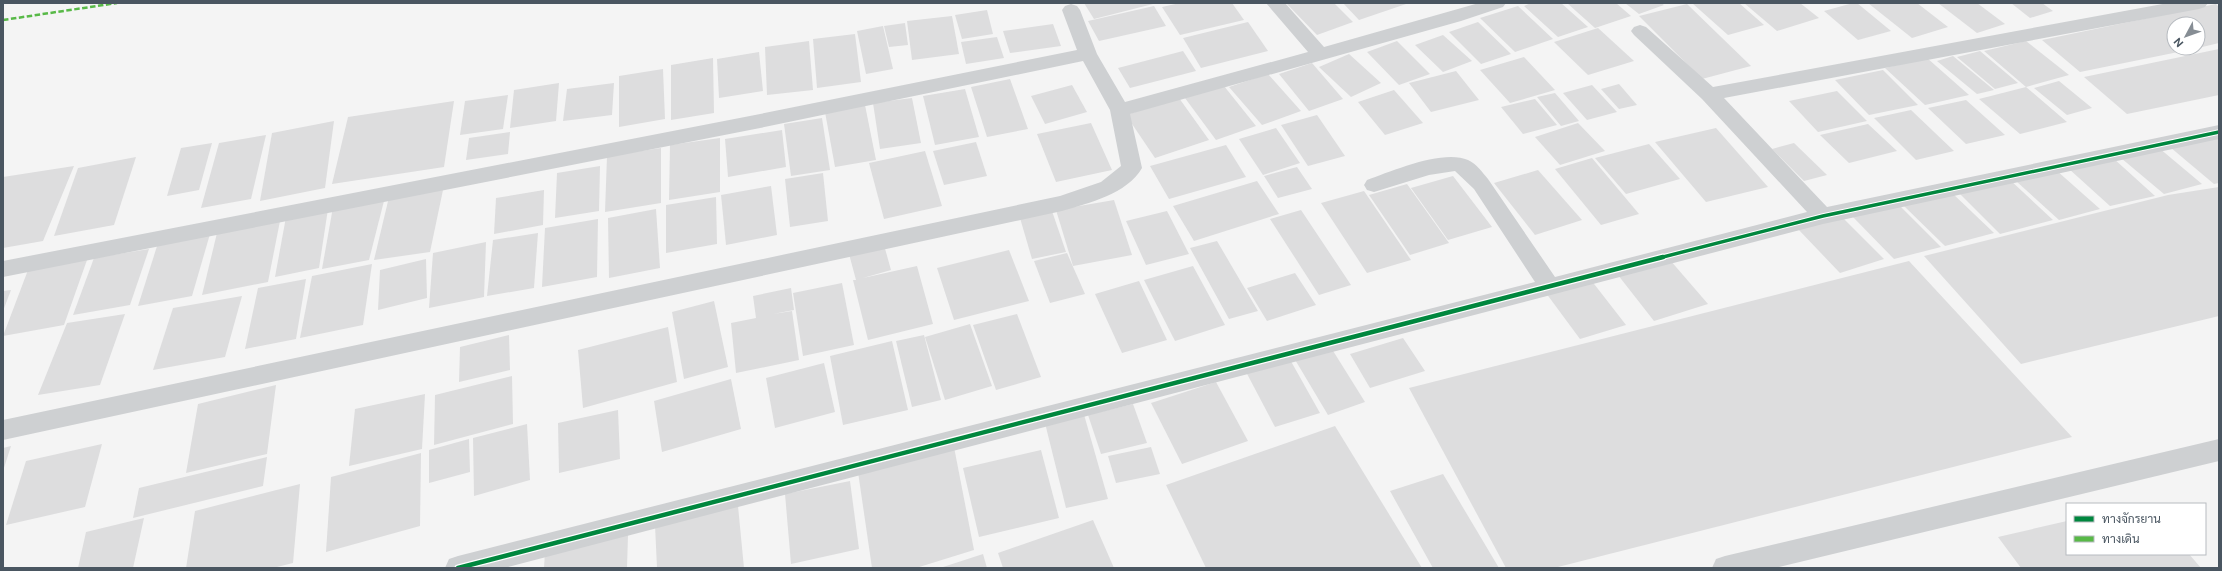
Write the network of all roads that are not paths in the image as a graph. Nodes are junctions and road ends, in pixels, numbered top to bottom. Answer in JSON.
{"nodes":[{"id":1,"x":1274,"y":3,"type":"edge"},
{"id":2,"x":1439,"y":3,"type":"edge"},
{"id":3,"x":1497,"y":3,"type":"edge"},
{"id":4,"x":2199,"y":3,"type":"edge"},
{"id":5,"x":1071,"y":10,"type":"dead end"},
{"id":6,"x":1455,"y":17,"type":"junction"},
{"id":7,"x":1640,"y":31,"type":"dead end"},
{"id":8,"x":1088,"y":54,"type":"junction"},
{"id":9,"x":1320,"y":54,"type":"junction"},
{"id":10,"x":1709,"y":94,"type":"junction"},
{"id":11,"x":1120,"y":110,"type":"junction"},
{"id":12,"x":2219,"y":132,"type":"edge"},
{"id":13,"x":1374,"y":185,"type":"dead end"},
{"id":14,"x":1823,"y":216,"type":"junction"},
{"id":15,"x":3,"y":269,"type":"edge"},
{"id":16,"x":1550,"y":287,"type":"junction"},
{"id":17,"x":3,"y":430,"type":"edge"},
{"id":18,"x":2219,"y":450,"type":"edge"},
{"id":19,"x":458,"y":568,"type":"edge"},
{"id":20,"x":1725,"y":568,"type":"edge"}],
"edges":[{"from":1,"to":9,"type":"street"},
{"from":2,"to":6,"type":"street"},
{"from":3,"to":6,"type":"street"},
{"from":4,"to":10,"type":"street"},
{"from":5,"to":8,"type":"street"},
{"from":6,"to":9,"type":"street"},
{"from":7,"to":10,"type":"street"},
{"from":8,"to":11,"type":"street"},
{"from":8,"to":15,"type":"street"},
{"from":9,"to":11,"type":"street"},
{"from":10,"to":14,"type":"street"},
{"from":11,"to":17,"type":"street"},
{"from":12,"to":14,"type":"street"},
{"from":13,"to":16,"type":"street"},
{"from":14,"to":16,"type":"street"},
{"from":16,"to":19,"type":"street"},
{"from":18,"to":20,"type":"street"}]}
